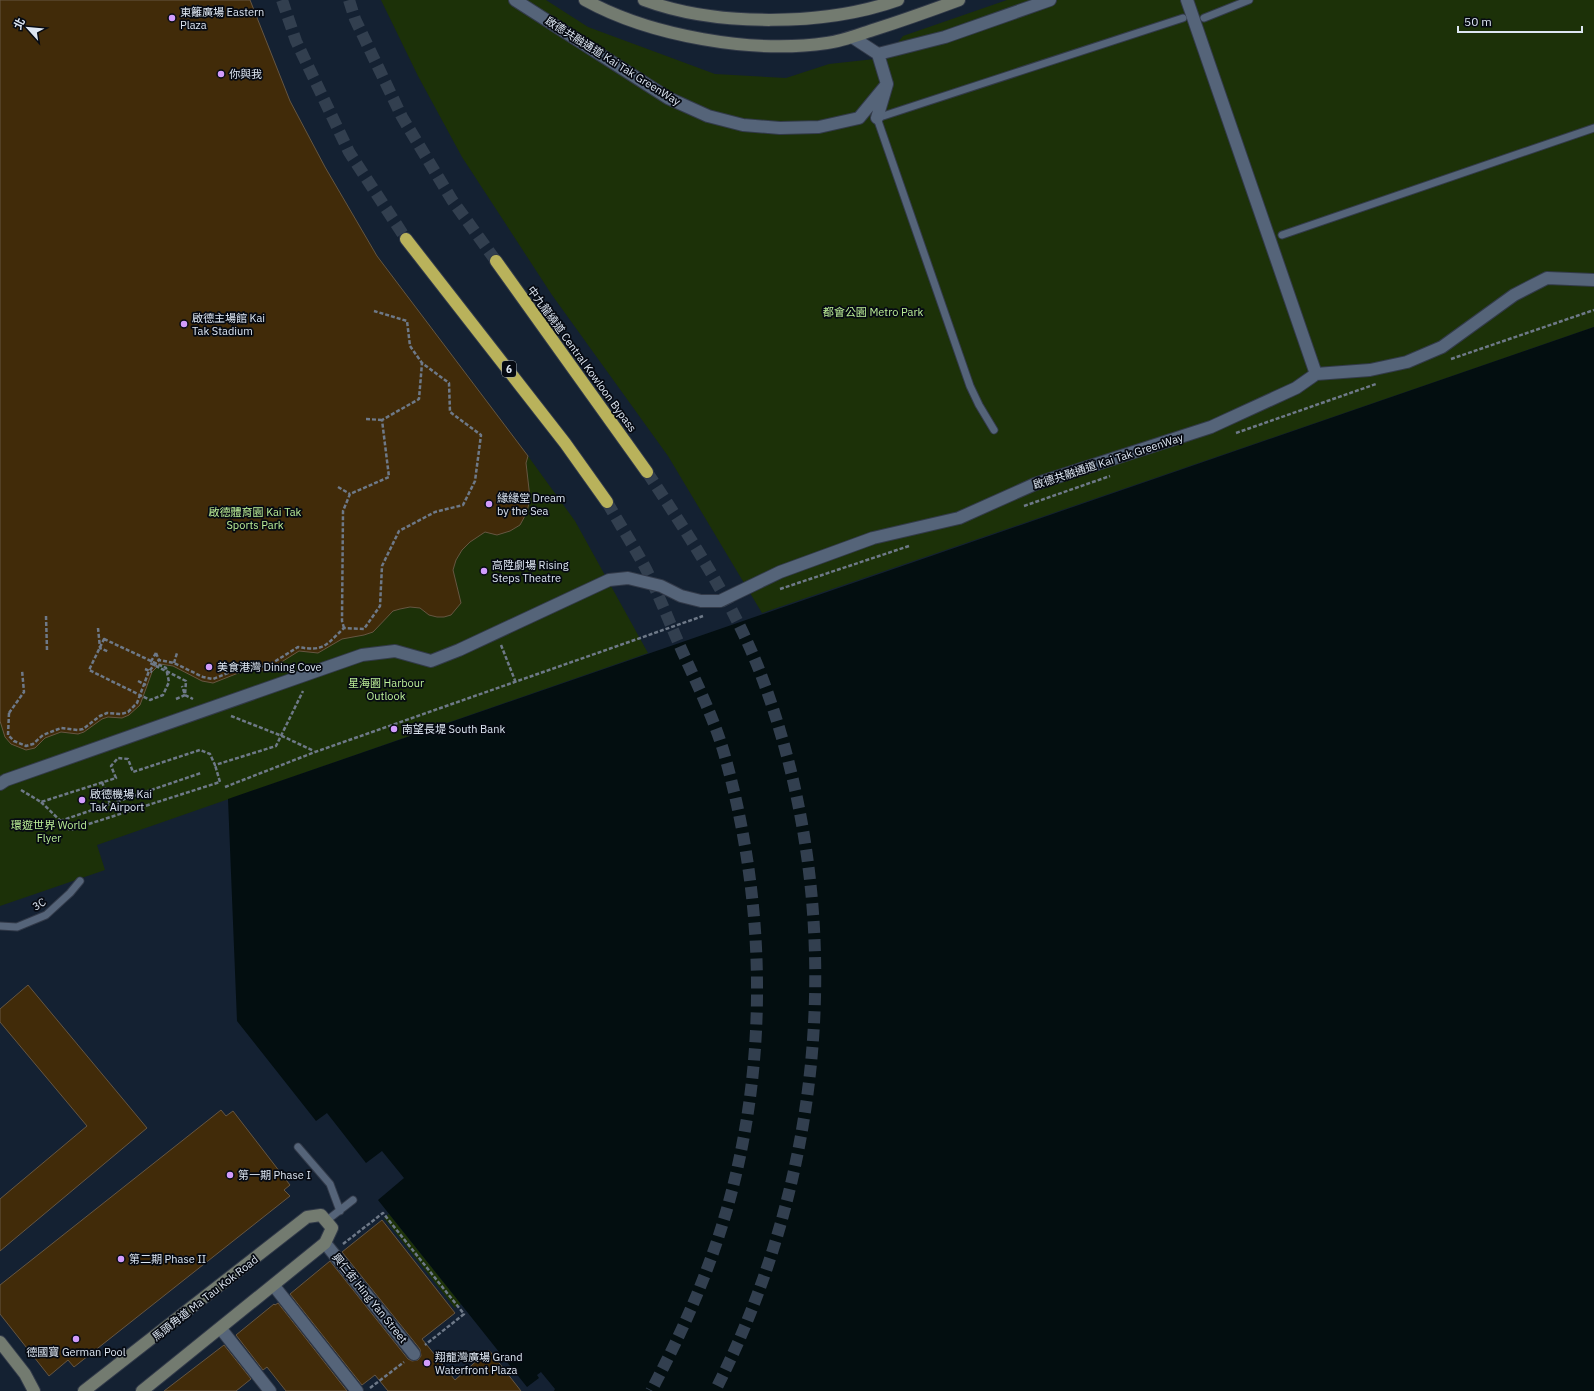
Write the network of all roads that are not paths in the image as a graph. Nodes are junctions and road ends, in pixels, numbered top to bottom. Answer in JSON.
{"nodes":[{"id":1,"x":515,"y":0,"type":"edge"},
{"id":2,"x":585,"y":0,"type":"edge"},
{"id":3,"x":644,"y":0,"type":"edge"},
{"id":4,"x":898,"y":0,"type":"edge"},
{"id":5,"x":959,"y":0,"type":"edge"},
{"id":6,"x":1050,"y":0,"type":"edge"},
{"id":7,"x":1187,"y":0,"type":"edge"},
{"id":8,"x":1249,"y":0,"type":"edge"},
{"id":9,"x":1183,"y":18,"type":"dead end"},
{"id":10,"x":1204,"y":18,"type":"dead end"},
{"id":11,"x":852,"y":37,"type":"junction"},
{"id":12,"x":878,"y":54,"type":"junction"},
{"id":13,"x":887,"y":84,"type":"junction"},
{"id":14,"x":877,"y":118,"type":"junction"},
{"id":15,"x":1594,"y":128,"type":"edge"},
{"id":16,"x":1282,"y":235,"type":"dead end"},
{"id":17,"x":406,"y":239,"type":"tunnel mouth"},
{"id":18,"x":496,"y":261,"type":"tunnel mouth"},
{"id":19,"x":1594,"y":280,"type":"edge"},
{"id":20,"x":1316,"y":374,"type":"junction"},
{"id":21,"x":994,"y":430,"type":"dead end"},
{"id":22,"x":647,"y":472,"type":"tunnel mouth"},
{"id":23,"x":607,"y":502,"type":"tunnel mouth"},
{"id":24,"x":3,"y":782,"type":"edge"},
{"id":25,"x":80,"y":881,"type":"dead end"},
{"id":26,"x":0,"y":926,"type":"edge"},
{"id":27,"x":298,"y":1146,"type":"dead end"},
{"id":28,"x":353,"y":1200,"type":"dead end"},
{"id":29,"x":340,"y":1211,"type":"junction"},
{"id":30,"x":326,"y":1221,"type":"junction"},
{"id":31,"x":325,"y":1243,"type":"junction"},
{"id":32,"x":274,"y":1286,"type":"junction"},
{"id":33,"x":221,"y":1328,"type":"junction"},
{"id":34,"x":0,"y":1342,"type":"edge"},
{"id":35,"x":414,"y":1354,"type":"dead end"},
{"id":36,"x":25,"y":1374,"type":"junction"},
{"id":37,"x":266,"y":1390,"type":"edge"},
{"id":38,"x":27,"y":1391,"type":"edge"},
{"id":39,"x":34,"y":1391,"type":"edge"},
{"id":40,"x":41,"y":1391,"type":"edge"},
{"id":41,"x":84,"y":1391,"type":"edge"},
{"id":42,"x":142,"y":1391,"type":"edge"},
{"id":43,"x":357,"y":1391,"type":"edge"}],
"edges":[{"from":1,"to":13,"type":"street","name":"啟德共融通道 Kai Tak GreenWay"},
{"from":2,"to":11,"type":"main road"},
{"from":3,"to":4,"type":"main road"},
{"from":5,"to":11,"type":"main road"},
{"from":6,"to":12,"type":"street"},
{"from":7,"to":20,"type":"street"},
{"from":8,"to":10,"type":"lane"},
{"from":9,"to":14,"type":"lane"},
{"from":11,"to":12,"type":"street"},
{"from":12,"to":13,"type":"street"},
{"from":13,"to":14,"type":"street"},
{"from":14,"to":21,"type":"lane"},
{"from":15,"to":16,"type":"lane"},
{"from":17,"to":23,"type":"highway","number":"6"},
{"from":18,"to":22,"type":"highway","name":"中九龍繞道 Central Kowloon Bypass"},
{"from":19,"to":20,"type":"street"},
{"from":20,"to":24,"type":"street","name":"啟德共融通道 Kai Tak GreenWay"},
{"from":25,"to":26,"type":"lane","name":"3C","number":"3C"},
{"from":27,"to":29,"type":"lane"},
{"from":28,"to":29,"type":"lane"},
{"from":29,"to":30,"type":"lane"},
{"from":30,"to":31,"type":"main road"},
{"from":30,"to":41,"type":"main road","name":"馬頭角道 Ma Tau Kok Road"},
{"from":31,"to":32,"type":"main road"},
{"from":31,"to":35,"type":"street","name":"興仁街 Hing Yan Street"},
{"from":32,"to":33,"type":"main road"},
{"from":32,"to":43,"type":"street"},
{"from":33,"to":37,"type":"street"},
{"from":33,"to":42,"type":"main road"},
{"from":34,"to":36,"type":"main road"},
{"from":36,"to":38,"type":"main road"},
{"from":36,"to":39,"type":"main road"},
{"from":36,"to":40,"type":"main road"}]}
